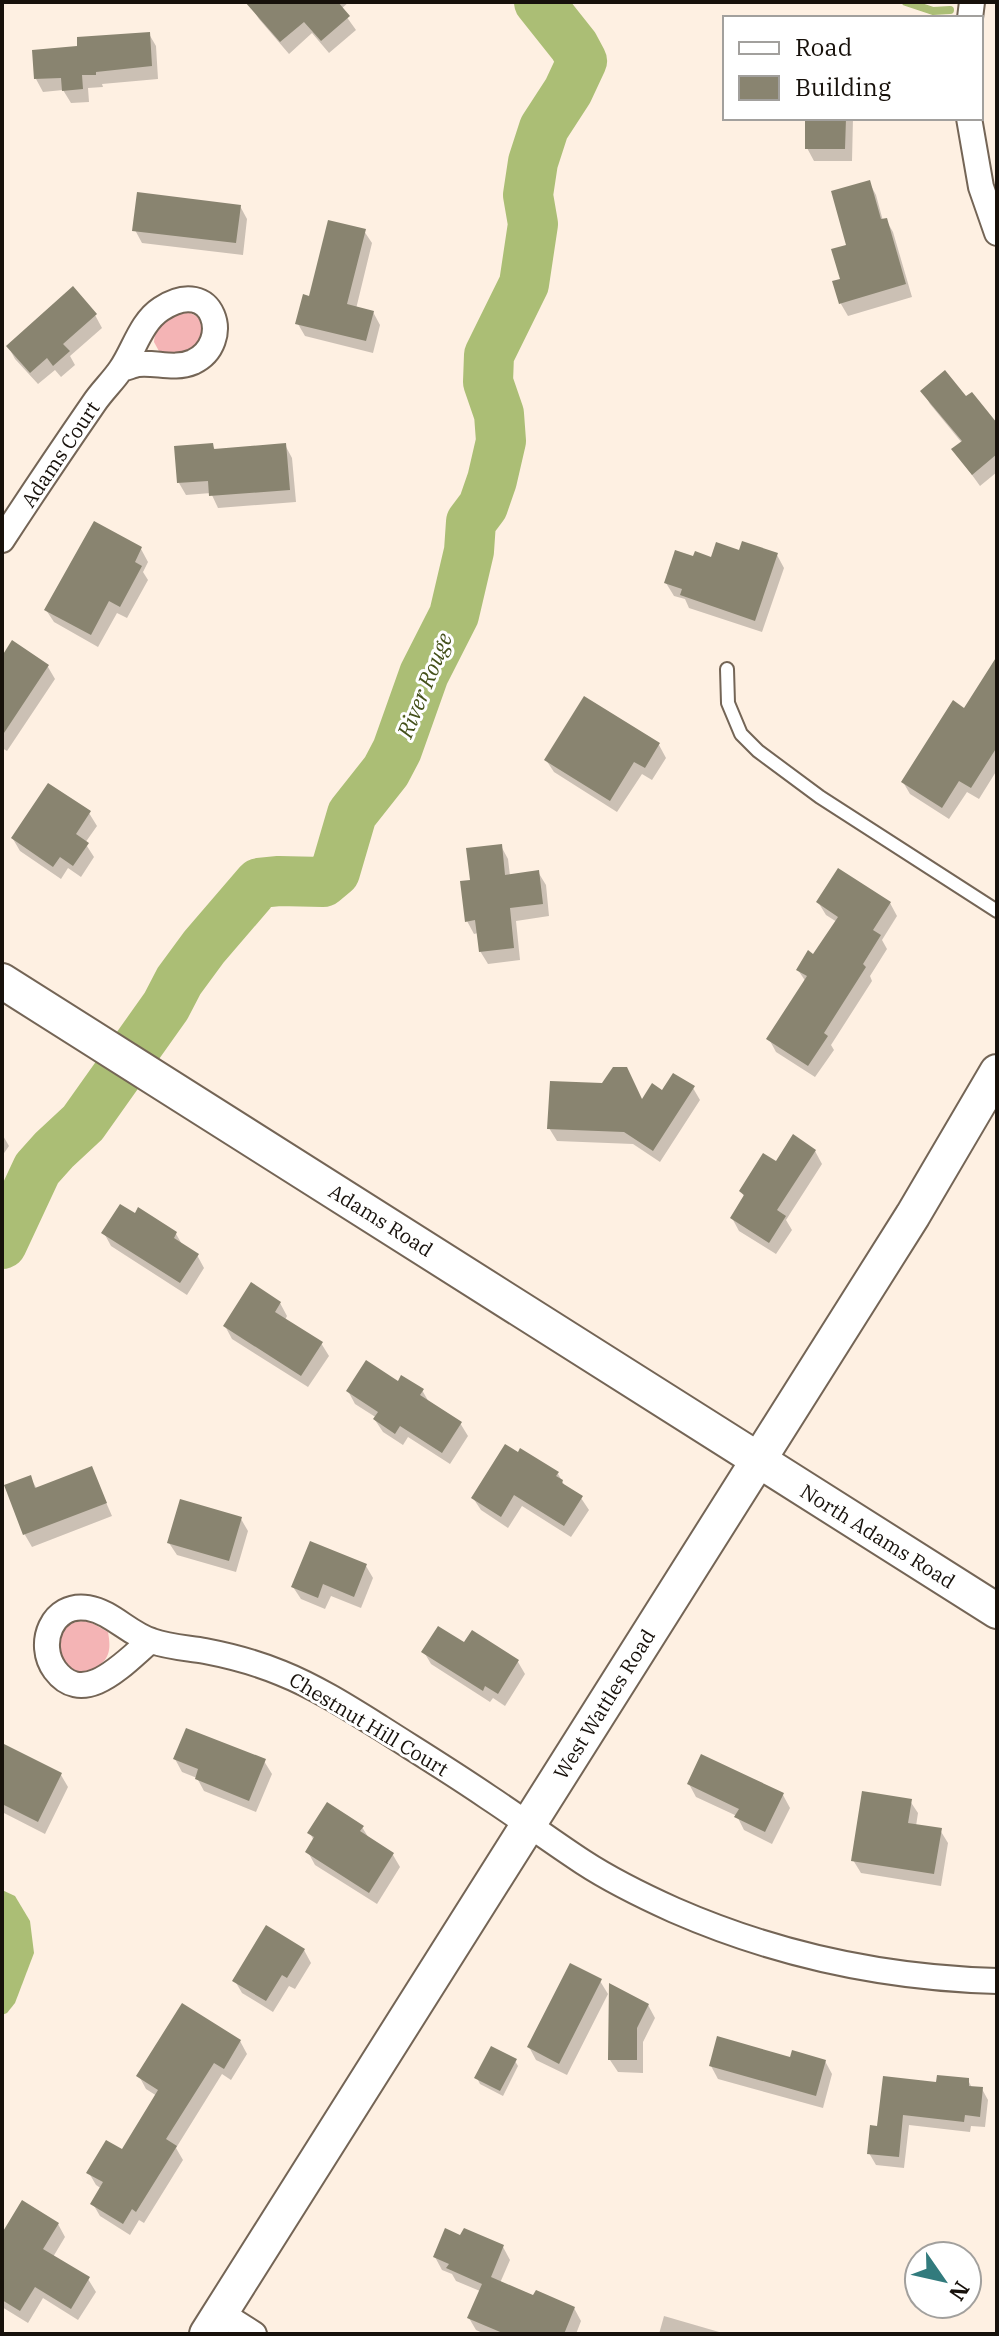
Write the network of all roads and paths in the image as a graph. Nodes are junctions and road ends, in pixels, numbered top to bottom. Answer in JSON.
{"nodes":[{"id":1,"x":969,"y":120,"type":"edge"},
{"id":2,"x":997,"y":233,"type":"edge"},
{"id":3,"x":121,"y":369,"type":"dead end"},
{"id":4,"x":2,"y":540,"type":"edge"},
{"id":5,"x":727,"y":669,"type":"dead end"},
{"id":6,"x":997,"y":911,"type":"edge"},
{"id":7,"x":2,"y":981,"type":"edge"},
{"id":8,"x":997,"y":1072,"type":"edge"},
{"id":9,"x":758,"y":1461,"type":"junction"},
{"id":10,"x":997,"y":1611,"type":"edge"},
{"id":11,"x":150,"y":1641,"type":"dead end"},
{"id":12,"x":528,"y":1824,"type":"junction"},
{"id":13,"x":997,"y":1981,"type":"edge"},
{"id":14,"x":214,"y":2323,"type":"edge"},
{"id":15,"x":254,"y":2334,"type":"edge"}],
"edges":[{"from":1,"to":2,"type":"street"},
{"from":3,"to":4,"type":"street","name":"Adams Court"},
{"from":5,"to":6,"type":"lane"},
{"from":7,"to":9,"type":"street","name":"Adams Road"},
{"from":8,"to":9,"type":"street","name":"West Wattles Road"},
{"from":9,"to":10,"type":"street","name":"North Adams Road"},
{"from":9,"to":12,"type":"street","name":"West Wattles Road"},
{"from":11,"to":12,"type":"street","name":"Chestnut Hill Court"},
{"from":12,"to":13,"type":"street","name":"Chestnut Hill Court"},
{"from":12,"to":14,"type":"street","name":"West Wattles Road"},
{"from":14,"to":15,"type":"street"}]}
